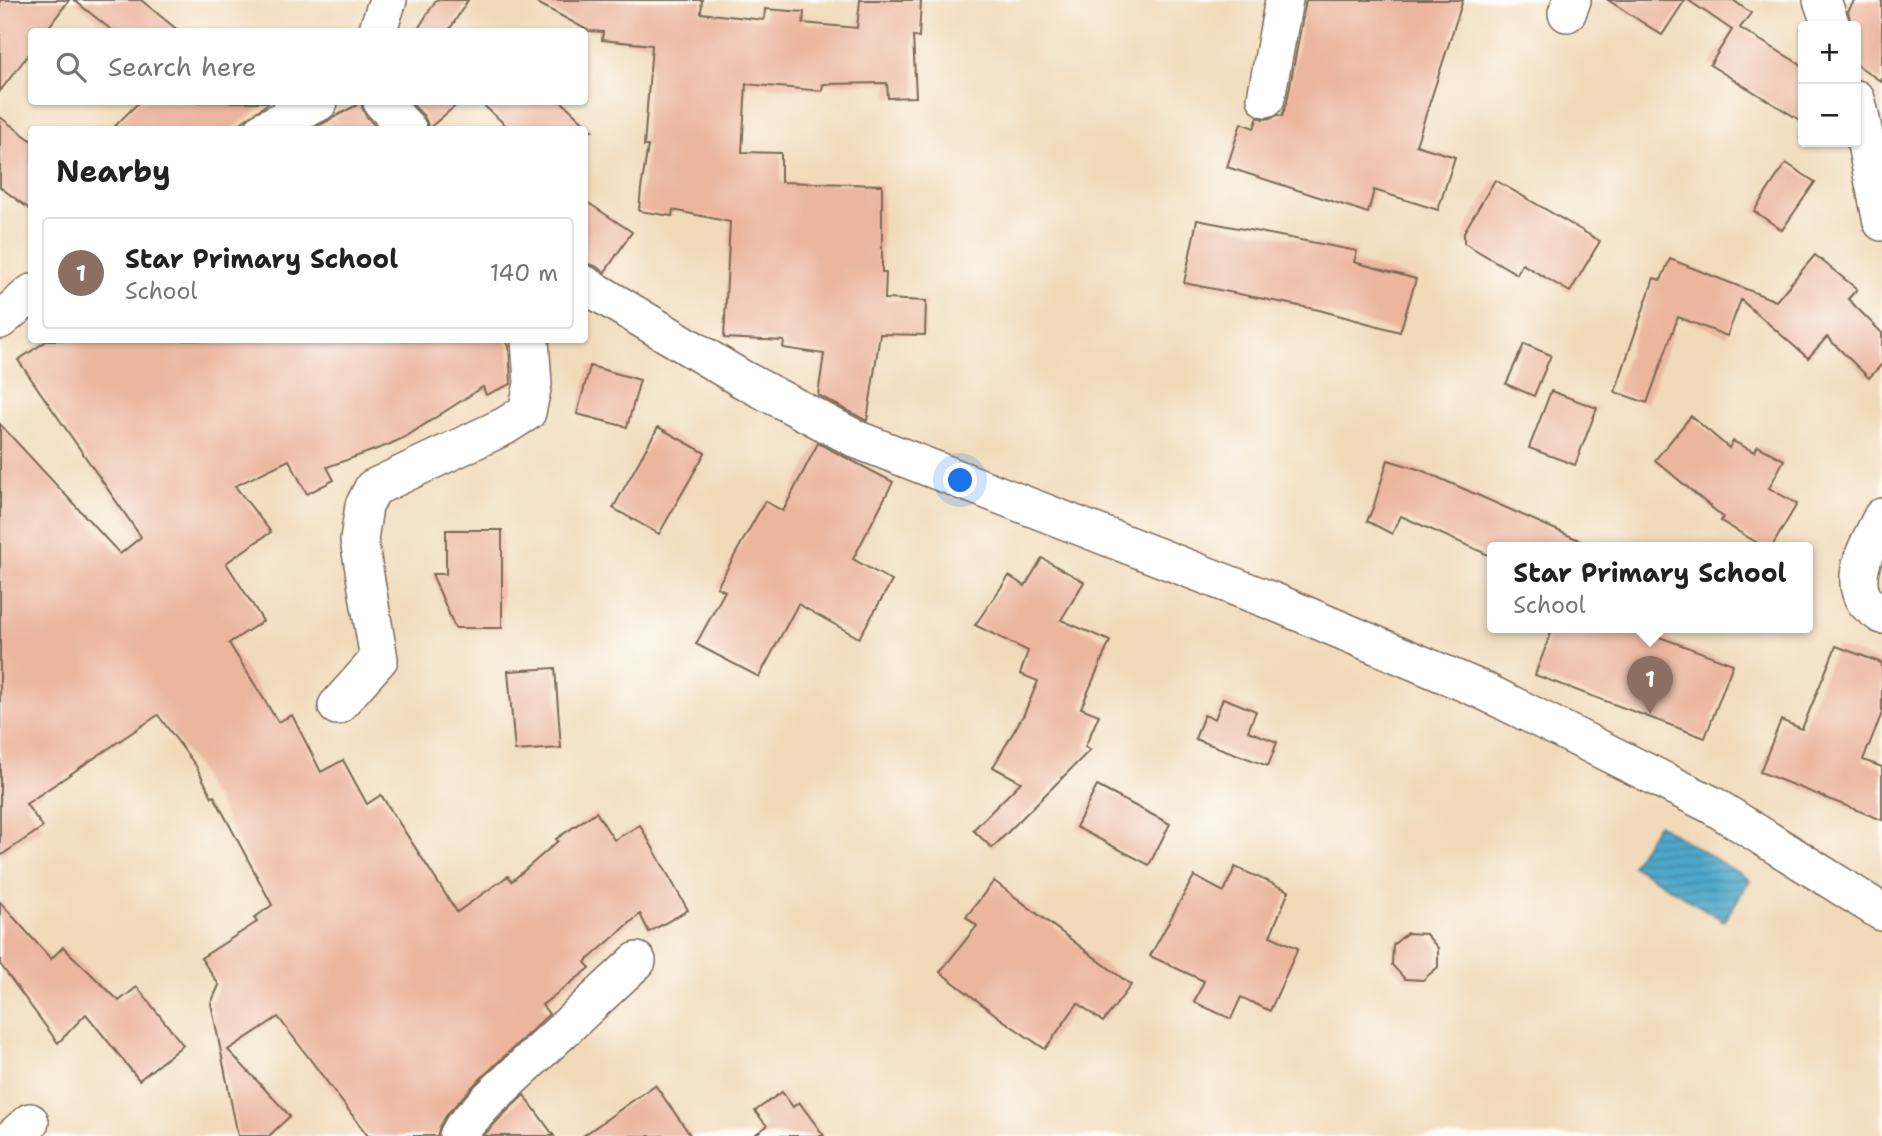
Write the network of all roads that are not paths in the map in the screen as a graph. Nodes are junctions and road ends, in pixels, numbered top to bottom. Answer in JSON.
{"nodes":[{"id":1,"x":388,"y":0,"type":"edge"},
{"id":2,"x":1284,"y":0,"type":"edge"},
{"id":3,"x":1822,"y":0,"type":"edge"},
{"id":4,"x":1829,"y":21,"type":"edge"},
{"id":5,"x":378,"y":28,"type":"edge"},
{"id":6,"x":1266,"y":98,"type":"dead end"},
{"id":7,"x":313,"y":105,"type":"edge"},
{"id":8,"x":385,"y":105,"type":"edge"},
{"id":9,"x":1861,"y":120,"type":"edge"},
{"id":10,"x":272,"y":126,"type":"edge"},
{"id":11,"x":404,"y":126,"type":"edge"},
{"id":12,"x":1882,"y":222,"type":"edge"},
{"id":13,"x":588,"y":286,"type":"edge"},
{"id":14,"x":28,"y":296,"type":"edge"},
{"id":15,"x":0,"y":320,"type":"edge"},
{"id":16,"x":530,"y":343,"type":"edge"},
{"id":17,"x":1882,"y":517,"type":"edge"},
{"id":18,"x":1882,"y":615,"type":"edge"},
{"id":19,"x":337,"y":706,"type":"dead end"},
{"id":20,"x":1882,"y":912,"type":"edge"},
{"id":21,"x":637,"y":961,"type":"dead end"},
{"id":22,"x":458,"y":1136,"type":"edge"}],
"edges":[{"from":1,"to":5,"type":"street"},
{"from":2,"to":6,"type":"street"},
{"from":3,"to":4,"type":"street"},
{"from":7,"to":10,"type":"street"},
{"from":8,"to":11,"type":"street"},
{"from":9,"to":12,"type":"street"},
{"from":13,"to":20,"type":"street"},
{"from":14,"to":15,"type":"street"},
{"from":16,"to":19,"type":"street"},
{"from":17,"to":18,"type":"street"},
{"from":21,"to":22,"type":"street"}]}
